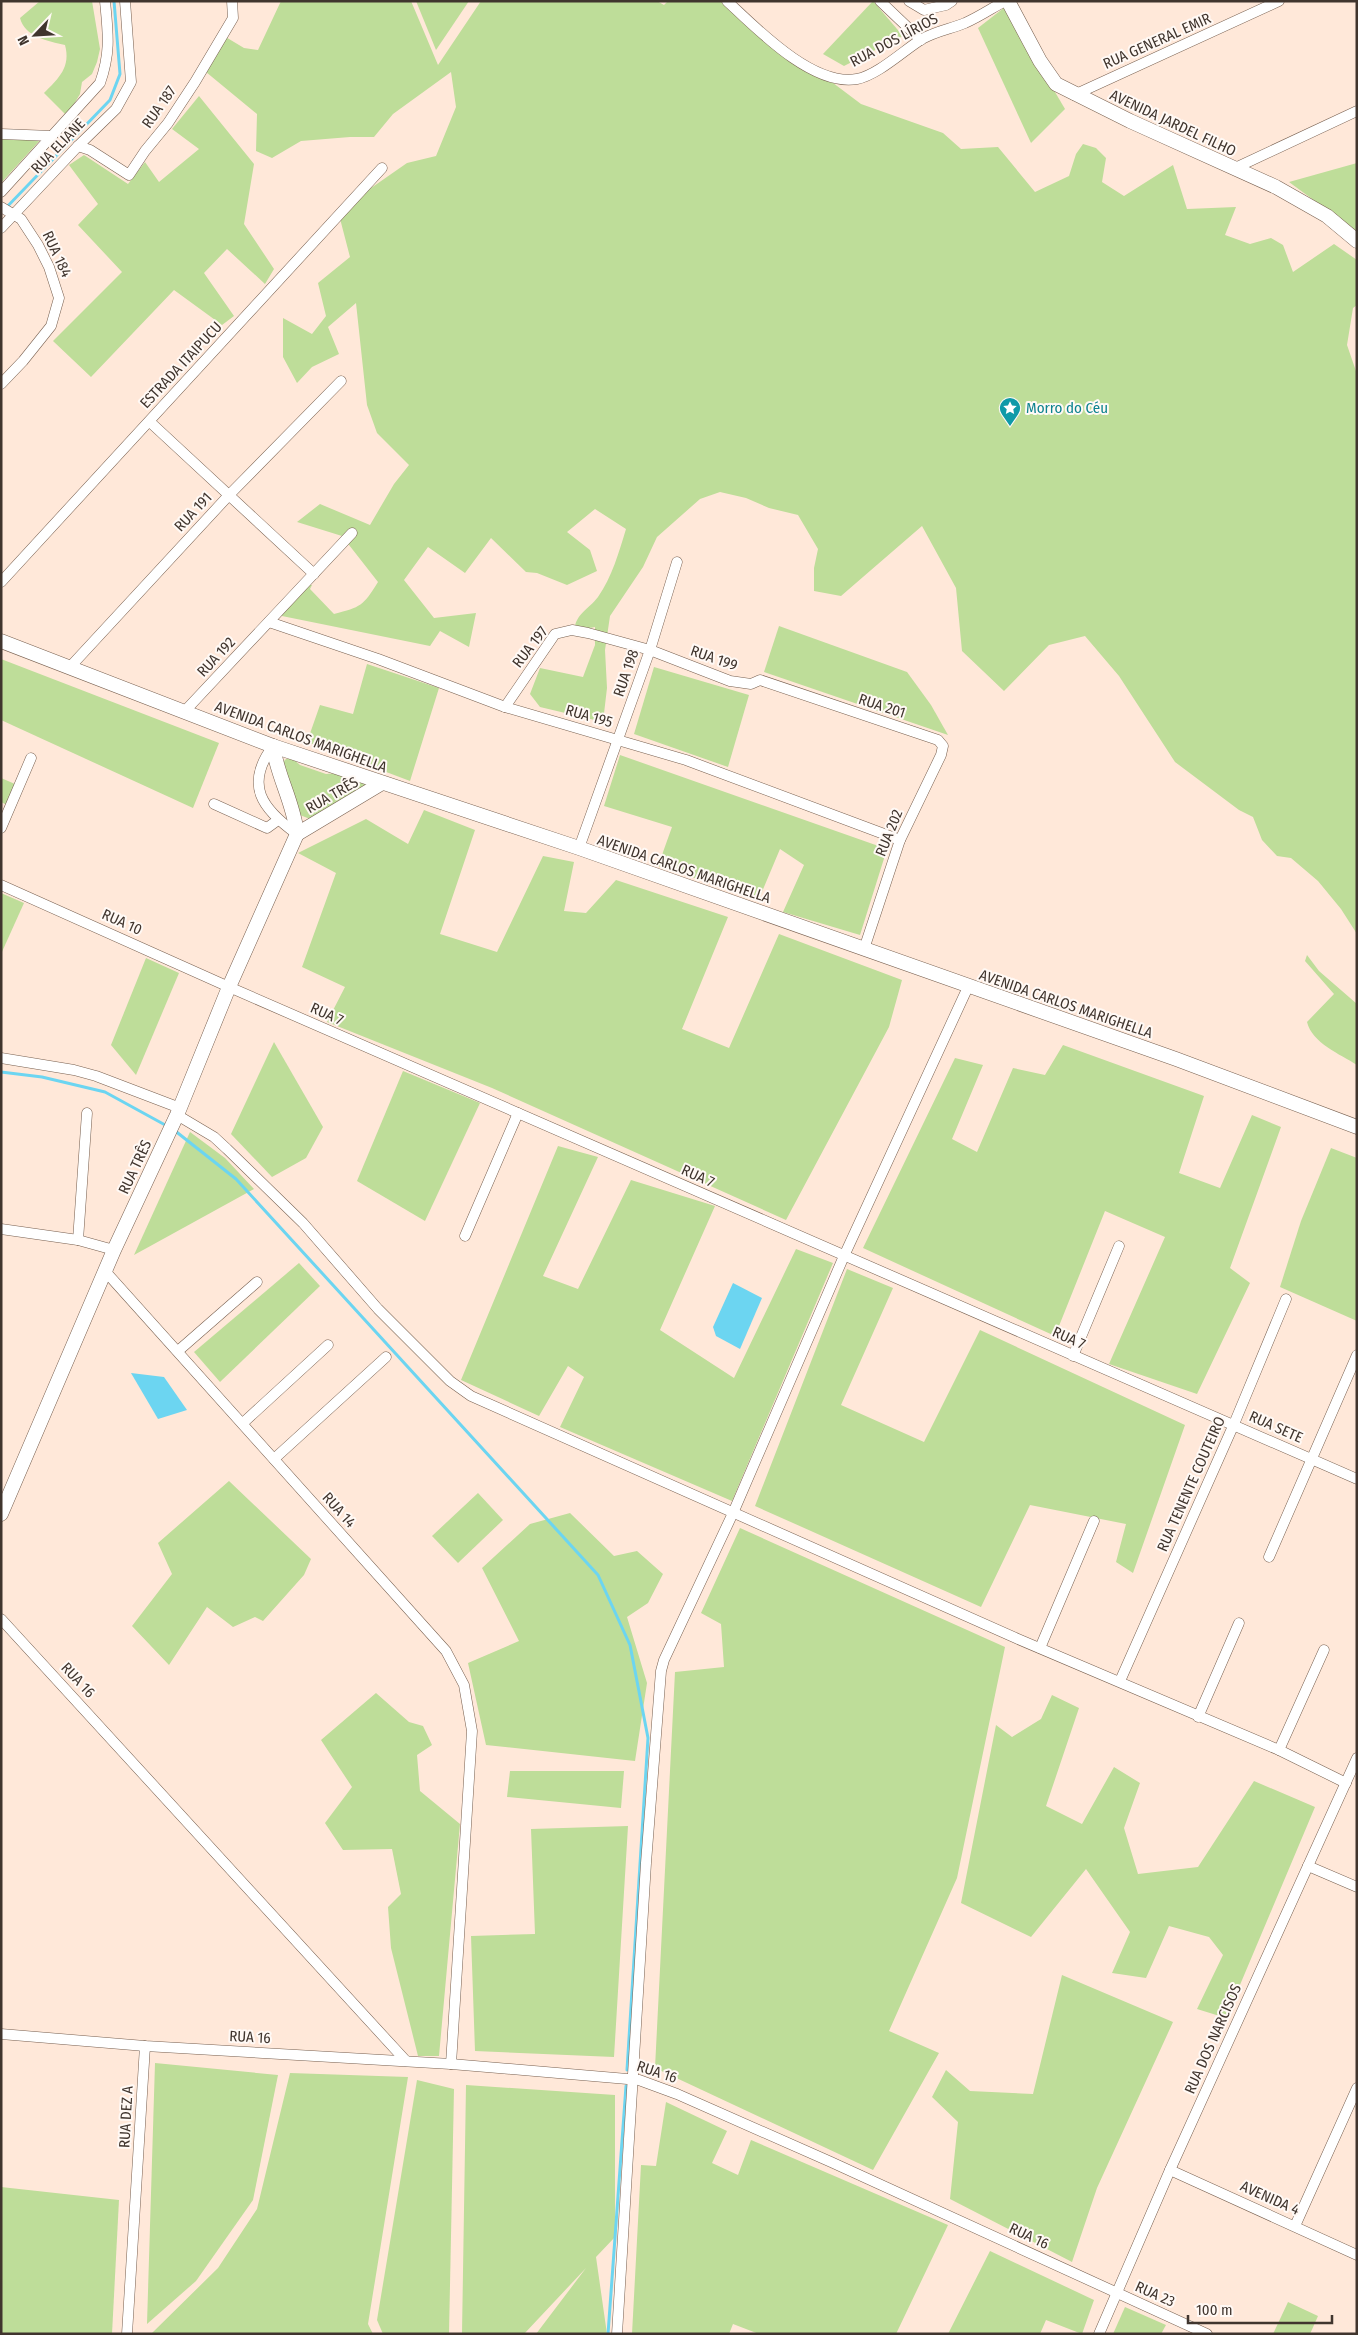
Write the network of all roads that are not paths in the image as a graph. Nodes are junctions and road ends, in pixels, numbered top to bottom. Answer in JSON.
{"nodes":[{"id":1,"x":105,"y":1,"type":"edge"},
{"id":2,"x":125,"y":1,"type":"edge"},
{"id":3,"x":726,"y":1,"type":"edge"},
{"id":4,"x":880,"y":1,"type":"edge"},
{"id":5,"x":909,"y":1,"type":"edge"},
{"id":6,"x":952,"y":1,"type":"edge"},
{"id":7,"x":1007,"y":1,"type":"edge"},
{"id":8,"x":1279,"y":1,"type":"edge"},
{"id":9,"x":234,"y":4,"type":"edge"},
{"id":10,"x":921,"y":40,"type":"junction"},
{"id":11,"x":1074,"y":95,"type":"junction"},
{"id":12,"x":1357,"y":111,"type":"edge"},
{"id":13,"x":1,"y":134,"type":"edge"},
{"id":14,"x":52,"y":136,"type":"junction"},
{"id":15,"x":78,"y":146,"type":"junction"},
{"id":16,"x":382,"y":168,"type":"dead end"},
{"id":17,"x":1233,"y":169,"type":"junction"},
{"id":18,"x":1,"y":192,"type":"edge"},
{"id":19,"x":1,"y":206,"type":"edge"},
{"id":20,"x":14,"y":214,"type":"junction"},
{"id":21,"x":1,"y":228,"type":"edge"},
{"id":22,"x":1357,"y":241,"type":"edge"},
{"id":23,"x":341,"y":381,"type":"dead end"},
{"id":24,"x":1,"y":384,"type":"edge"},
{"id":25,"x":150,"y":422,"type":"junction"},
{"id":26,"x":230,"y":494,"type":"junction"},
{"id":27,"x":352,"y":533,"type":"dead end"},
{"id":28,"x":677,"y":562,"type":"dead end"},
{"id":29,"x":314,"y":574,"type":"junction"},
{"id":30,"x":1,"y":582,"type":"edge"},
{"id":31,"x":269,"y":622,"type":"junction"},
{"id":32,"x":1,"y":641,"type":"edge"},
{"id":33,"x":650,"y":650,"type":"junction"},
{"id":34,"x":70,"y":668,"type":"junction"},
{"id":35,"x":826,"y":702,"type":"joint"},
{"id":36,"x":505,"y":707,"type":"junction"},
{"id":37,"x":184,"y":712,"type":"junction"},
{"id":38,"x":929,"y":738,"type":"joint"},
{"id":39,"x":619,"y":740,"type":"junction"},
{"id":40,"x":272,"y":746,"type":"junction"},
{"id":41,"x":31,"y":758,"type":"dead end"},
{"id":42,"x":382,"y":783,"type":"junction"},
{"id":43,"x":214,"y":804,"type":"dead end"},
{"id":44,"x":278,"y":820,"type":"junction"},
{"id":45,"x":1,"y":828,"type":"edge"},
{"id":46,"x":297,"y":834,"type":"junction"},
{"id":47,"x":900,"y":840,"type":"junction"},
{"id":48,"x":579,"y":848,"type":"junction"},
{"id":49,"x":1,"y":885,"type":"edge"},
{"id":50,"x":864,"y":950,"type":"junction"},
{"id":51,"x":230,"y":987,"type":"junction"},
{"id":52,"x":968,"y":987,"type":"junction"},
{"id":53,"x":1,"y":1058,"type":"edge"},
{"id":54,"x":179,"y":1112,"type":"junction"},
{"id":55,"x":87,"y":1113,"type":"dead end"},
{"id":56,"x":518,"y":1113,"type":"junction"},
{"id":57,"x":1357,"y":1127,"type":"edge"},
{"id":58,"x":1,"y":1229,"type":"edge"},
{"id":59,"x":465,"y":1236,"type":"dead end"},
{"id":60,"x":78,"y":1240,"type":"junction"},
{"id":61,"x":1119,"y":1246,"type":"dead end"},
{"id":62,"x":114,"y":1250,"type":"junction"},
{"id":63,"x":844,"y":1256,"type":"junction"},
{"id":64,"x":105,"y":1271,"type":"junction"},
{"id":65,"x":257,"y":1282,"type":"dead end"},
{"id":66,"x":1286,"y":1299,"type":"dead end"},
{"id":67,"x":328,"y":1346,"type":"dead end"},
{"id":68,"x":178,"y":1351,"type":"junction"},
{"id":69,"x":1357,"y":1355,"type":"edge"},
{"id":70,"x":1073,"y":1356,"type":"junction"},
{"id":71,"x":386,"y":1357,"type":"dead end"},
{"id":72,"x":1155,"y":1392,"type":"joint"},
{"id":73,"x":243,"y":1423,"type":"junction"},
{"id":74,"x":1234,"y":1424,"type":"junction"},
{"id":75,"x":1313,"y":1459,"type":"junction"},
{"id":76,"x":274,"y":1460,"type":"junction"},
{"id":77,"x":1357,"y":1479,"type":"edge"},
{"id":78,"x":733,"y":1513,"type":"junction"},
{"id":79,"x":1,"y":1514,"type":"edge"},
{"id":80,"x":1094,"y":1521,"type":"dead end"},
{"id":81,"x":1269,"y":1557,"type":"dead end"},
{"id":82,"x":1,"y":1619,"type":"edge"},
{"id":83,"x":1239,"y":1623,"type":"dead end"},
{"id":84,"x":1040,"y":1648,"type":"junction"},
{"id":85,"x":1324,"y":1650,"type":"dead end"},
{"id":86,"x":1120,"y":1682,"type":"junction"},
{"id":87,"x":1198,"y":1717,"type":"junction"},
{"id":88,"x":1279,"y":1750,"type":"junction"},
{"id":89,"x":1357,"y":1758,"type":"edge"},
{"id":90,"x":1346,"y":1783,"type":"junction"},
{"id":91,"x":1308,"y":1866,"type":"junction"},
{"id":92,"x":1357,"y":1887,"type":"edge"},
{"id":93,"x":1,"y":2034,"type":"edge"},
{"id":94,"x":146,"y":2046,"type":"junction"},
{"id":95,"x":406,"y":2062,"type":"junction"},
{"id":96,"x":451,"y":2064,"type":"junction"},
{"id":97,"x":634,"y":2079,"type":"junction"},
{"id":98,"x":1357,"y":2088,"type":"edge"},
{"id":99,"x":1170,"y":2170,"type":"junction"},
{"id":100,"x":1296,"y":2226,"type":"junction"},
{"id":101,"x":1357,"y":2255,"type":"edge"},
{"id":102,"x":1117,"y":2293,"type":"junction"},
{"id":103,"x":127,"y":2334,"type":"edge"},
{"id":104,"x":617,"y":2334,"type":"edge"},
{"id":105,"x":1099,"y":2334,"type":"edge"},
{"id":106,"x":1207,"y":2334,"type":"edge"}],
"edges":[{"from":1,"to":14,"type":"street"},
{"from":2,"to":15,"type":"street","name":"RUA ELIANE"},
{"from":3,"to":10,"type":"street","name":"RUA DOS LÍRIOS"},
{"from":4,"to":10,"type":"street"},
{"from":5,"to":6,"type":"street"},
{"from":7,"to":10,"type":"street","name":"RUA DOS LÍRIOS"},
{"from":7,"to":11,"type":"main road","name":"AVENIDA JARDEL FILHO"},
{"from":8,"to":11,"type":"street","name":"RUA GENERAL EMIR"},
{"from":9,"to":15,"type":"street","name":"RUA 187"},
{"from":11,"to":17,"type":"main road","name":"AVENIDA JARDEL FILHO"},
{"from":12,"to":17,"type":"street"},
{"from":13,"to":14,"type":"street"},
{"from":14,"to":18,"type":"street"},
{"from":15,"to":20,"type":"street","name":"RUA ELIANE"},
{"from":16,"to":25,"type":"street","name":"ESTRADA ITAIPUCU"},
{"from":17,"to":22,"type":"main road","name":"AVENIDA JARDEL FILHO"},
{"from":19,"to":20,"type":"street","name":"RUA 184"},
{"from":20,"to":21,"type":"street","name":"RUA ELIANE"},
{"from":20,"to":24,"type":"street","name":"RUA 184"},
{"from":23,"to":26,"type":"street","name":"RUA 191"},
{"from":25,"to":26,"type":"street"},
{"from":25,"to":30,"type":"street","name":"ESTRADA ITAIPUCU"},
{"from":26,"to":29,"type":"street"},
{"from":26,"to":34,"type":"street","name":"RUA 191"},
{"from":27,"to":29,"type":"street"},
{"from":28,"to":33,"type":"street","name":"RUA 198"},
{"from":29,"to":31,"type":"street"},
{"from":31,"to":36,"type":"street","name":"RUA 195"},
{"from":31,"to":37,"type":"street","name":"RUA 192"},
{"from":32,"to":34,"type":"main road","name":"AVENIDA CARLOS MARIGHELLA"},
{"from":33,"to":35,"type":"street","name":"RUA 199"},
{"from":33,"to":36,"type":"street","name":"RUA 197"},
{"from":33,"to":39,"type":"street","name":"RUA 198"},
{"from":34,"to":37,"type":"main road","name":"AVENIDA CARLOS MARIGHELLA"},
{"from":35,"to":38,"type":"street","name":"RUA 201"},
{"from":36,"to":39,"type":"street","name":"RUA 195"},
{"from":37,"to":40,"type":"main road","name":"AVENIDA CARLOS MARIGHELLA"},
{"from":38,"to":47,"type":"street","name":"RUA 202"},
{"from":39,"to":47,"type":"street","name":"RUA 195"},
{"from":39,"to":48,"type":"street","name":"RUA 198"},
{"from":40,"to":42,"type":"main road","name":"AVENIDA CARLOS MARIGHELLA"},
{"from":40,"to":44,"type":"street"},
{"from":40,"to":46,"type":"main road","name":"RUA TRÊS"},
{"from":41,"to":45,"type":"street"},
{"from":42,"to":46,"type":"main road","name":"RUA TRÊS"},
{"from":42,"to":48,"type":"main road","name":"AVENIDA CARLOS MARIGHELLA"},
{"from":43,"to":44,"type":"street"},
{"from":44,"to":46,"type":"street"},
{"from":46,"to":51,"type":"main road","name":"RUA TRÊS"},
{"from":47,"to":50,"type":"street","name":"RUA 202"},
{"from":48,"to":50,"type":"main road","name":"AVENIDA CARLOS MARIGHELLA"},
{"from":49,"to":51,"type":"street","name":"RUA 10"},
{"from":50,"to":52,"type":"main road","name":"AVENIDA CARLOS MARIGHELLA"},
{"from":51,"to":54,"type":"main road","name":"RUA TRÊS"},
{"from":51,"to":56,"type":"street","name":"RUA 7"},
{"from":52,"to":57,"type":"main road","name":"AVENIDA CARLOS MARIGHELLA"},
{"from":52,"to":63,"type":"street"},
{"from":53,"to":54,"type":"street"},
{"from":54,"to":62,"type":"main road","name":"RUA TRÊS"},
{"from":54,"to":78,"type":"street"},
{"from":55,"to":60,"type":"street"},
{"from":56,"to":59,"type":"street"},
{"from":56,"to":63,"type":"street","name":"RUA 7"},
{"from":58,"to":60,"type":"street"},
{"from":60,"to":62,"type":"street"},
{"from":61,"to":70,"type":"street"},
{"from":62,"to":64,"type":"main road","name":"RUA TRÊS"},
{"from":63,"to":70,"type":"street","name":"RUA 7"},
{"from":63,"to":78,"type":"street"},
{"from":64,"to":68,"type":"street","name":"RUA 14"},
{"from":64,"to":79,"type":"main road","name":"RUA TRÊS"},
{"from":65,"to":68,"type":"street"},
{"from":66,"to":74,"type":"street","name":"RUA TENENTE COUTEIRO"},
{"from":67,"to":73,"type":"street"},
{"from":68,"to":73,"type":"street","name":"RUA 14"},
{"from":69,"to":75,"type":"street"},
{"from":70,"to":72,"type":"street","name":"RUA 7"},
{"from":71,"to":76,"type":"street"},
{"from":72,"to":74,"type":"street","name":"RUA SETE"},
{"from":73,"to":76,"type":"street","name":"RUA 14"},
{"from":74,"to":75,"type":"street","name":"RUA SETE"},
{"from":74,"to":86,"type":"street","name":"RUA TENENTE COUTEIRO"},
{"from":75,"to":77,"type":"street","name":"RUA SETE"},
{"from":75,"to":81,"type":"street"},
{"from":76,"to":96,"type":"street","name":"RUA 14"},
{"from":78,"to":84,"type":"street"},
{"from":78,"to":97,"type":"street"},
{"from":80,"to":84,"type":"street"},
{"from":82,"to":95,"type":"street","name":"RUA 16"},
{"from":83,"to":87,"type":"street"},
{"from":84,"to":86,"type":"street"},
{"from":85,"to":88,"type":"street"},
{"from":86,"to":87,"type":"street"},
{"from":87,"to":88,"type":"street"},
{"from":88,"to":90,"type":"street"},
{"from":89,"to":90,"type":"street","name":"RUA DOS NARCISOS"},
{"from":90,"to":91,"type":"street","name":"RUA DOS NARCISOS"},
{"from":91,"to":92,"type":"street"},
{"from":91,"to":99,"type":"street","name":"RUA DOS NARCISOS"},
{"from":93,"to":94,"type":"street"},
{"from":94,"to":95,"type":"street","name":"RUA 16"},
{"from":94,"to":103,"type":"street","name":"RUA DEZ A"},
{"from":95,"to":96,"type":"street","name":"RUA 16"},
{"from":96,"to":97,"type":"street","name":"RUA 16"},
{"from":97,"to":102,"type":"street","name":"RUA 16"},
{"from":97,"to":104,"type":"street"},
{"from":98,"to":100,"type":"street"},
{"from":99,"to":100,"type":"street","name":"AVENIDA 4"},
{"from":99,"to":102,"type":"street","name":"RUA DOS NARCISOS"},
{"from":100,"to":101,"type":"street","name":"AVENIDA 4"},
{"from":102,"to":105,"type":"street","name":"RUA DOS NARCISOS"},
{"from":102,"to":106,"type":"street","name":"RUA 23"}]}
